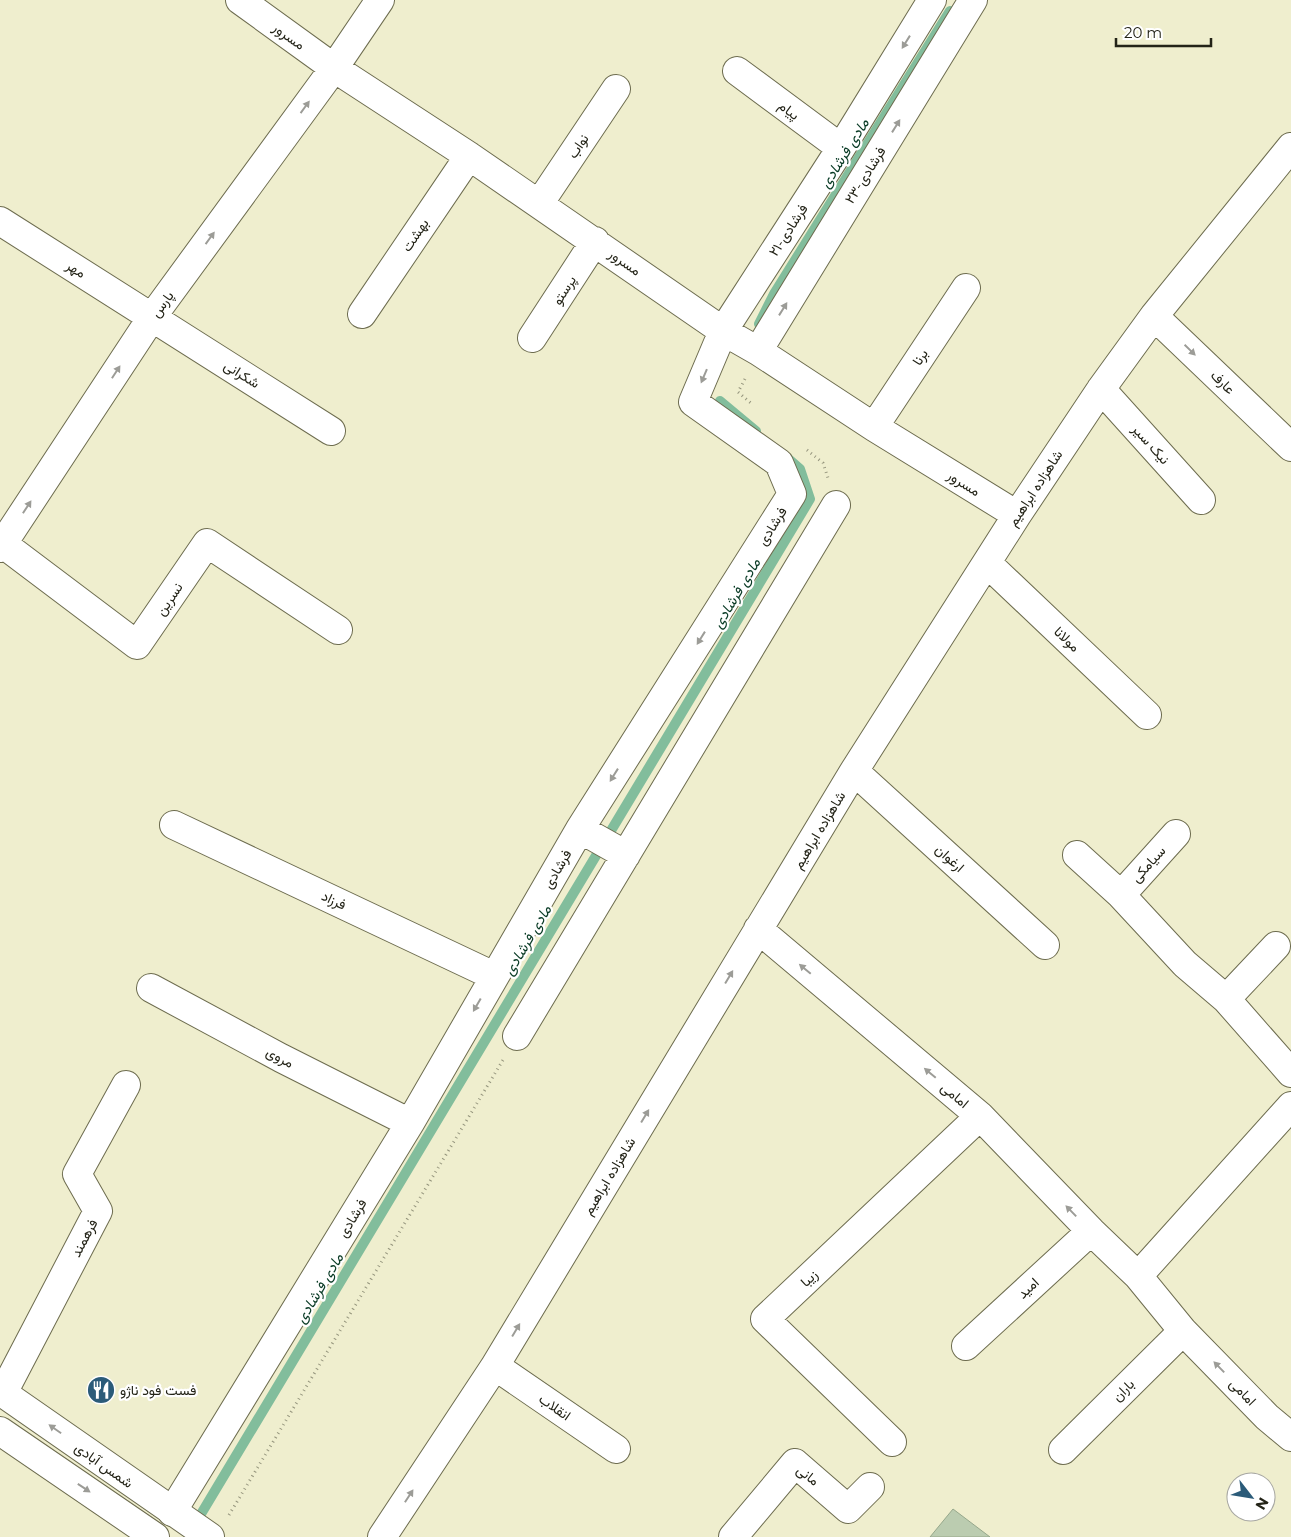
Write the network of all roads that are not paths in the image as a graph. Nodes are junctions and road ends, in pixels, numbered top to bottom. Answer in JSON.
{"nodes":[{"id":1,"x":240,"y":0,"type":"edge"},
{"id":2,"x":380,"y":0,"type":"edge"},
{"id":3,"x":932,"y":0,"type":"edge"},
{"id":4,"x":973,"y":0,"type":"edge"},
{"id":5,"x":334,"y":68,"type":"junction"},
{"id":6,"x":737,"y":71,"type":"dead end"},
{"id":7,"x":616,"y":89,"type":"dead end"},
{"id":8,"x":1291,"y":147,"type":"edge"},
{"id":9,"x":841,"y":148,"type":"junction"},
{"id":10,"x":469,"y":156,"type":"junction"},
{"id":11,"x":539,"y":204,"type":"junction"},
{"id":12,"x":0,"y":221,"type":"edge"},
{"id":13,"x":595,"y":242,"type":"junction"},
{"id":14,"x":966,"y":288,"type":"dead end"},
{"id":15,"x":362,"y":314,"type":"dead end"},
{"id":16,"x":1154,"y":316,"type":"junction"},
{"id":17,"x":152,"y":317,"type":"junction"},
{"id":18,"x":722,"y":331,"type":"junction"},
{"id":19,"x":532,"y":338,"type":"dead end"},
{"id":20,"x":758,"y":351,"type":"junction"},
{"id":21,"x":1101,"y":389,"type":"junction"},
{"id":22,"x":874,"y":427,"type":"junction"},
{"id":23,"x":331,"y":431,"type":"dead end"},
{"id":24,"x":1291,"y":447,"type":"edge"},
{"id":25,"x":1201,"y":500,"type":"dead end"},
{"id":26,"x":836,"y":505,"type":"dead end"},
{"id":27,"x":1016,"y":515,"type":"junction"},
{"id":28,"x":1,"y":546,"type":"edge"},
{"id":29,"x":987,"y":563,"type":"junction"},
{"id":30,"x":338,"y":630,"type":"dead end"},
{"id":31,"x":1147,"y":715,"type":"dead end"},
{"id":32,"x":854,"y":772,"type":"junction"},
{"id":33,"x":174,"y":825,"type":"dead end"},
{"id":34,"x":580,"y":829,"type":"junction"},
{"id":35,"x":1176,"y":834,"type":"dead end"},
{"id":36,"x":626,"y":855,"type":"junction"},
{"id":37,"x":1077,"y":855,"type":"dead end"},
{"id":38,"x":1121,"y":895,"type":"junction"},
{"id":39,"x":758,"y":929,"type":"junction"},
{"id":40,"x":1045,"y":946,"type":"dead end"},
{"id":41,"x":1276,"y":946,"type":"dead end"},
{"id":42,"x":494,"y":976,"type":"junction"},
{"id":43,"x":152,"y":988,"type":"dead end"},
{"id":44,"x":1226,"y":999,"type":"junction"},
{"id":45,"x":517,"y":1036,"type":"road end"},
{"id":46,"x":1291,"y":1073,"type":"edge"},
{"id":47,"x":126,"y":1085,"type":"dead end"},
{"id":48,"x":1291,"y":1106,"type":"edge"},
{"id":49,"x":980,"y":1116,"type":"junction"},
{"id":50,"x":410,"y":1123,"type":"junction"},
{"id":51,"x":1090,"y":1231,"type":"junction"},
{"id":52,"x":1138,"y":1276,"type":"junction"},
{"id":53,"x":1183,"y":1331,"type":"junction"},
{"id":54,"x":966,"y":1346,"type":"dead end"},
{"id":55,"x":495,"y":1366,"type":"junction"},
{"id":56,"x":1,"y":1392,"type":"edge"},
{"id":57,"x":0,"y":1431,"type":"edge"},
{"id":58,"x":1291,"y":1437,"type":"edge"},
{"id":59,"x":892,"y":1442,"type":"dead end"},
{"id":60,"x":616,"y":1449,"type":"dead end"},
{"id":61,"x":1063,"y":1450,"type":"dead end"},
{"id":62,"x":870,"y":1487,"type":"dead end"},
{"id":63,"x":172,"y":1512,"type":"junction"},
{"id":64,"x":218,"y":1528,"type":"edge"},
{"id":65,"x":155,"y":1537,"type":"edge"},
{"id":66,"x":382,"y":1537,"type":"edge"},
{"id":67,"x":734,"y":1537,"type":"edge"}],
"edges":[{"from":1,"to":5,"type":"street","name":"مسرور"},
{"from":2,"to":5,"type":"street","name":"پارس"},
{"from":3,"to":9,"type":"street","name":"۲۱-فرشادی","one_way":true},
{"from":20,"to":4,"type":"street","name":"۲۳-فرشادی","one_way":true},
{"from":5,"to":10,"type":"street","name":"مسرور"},
{"from":17,"to":5,"type":"street","name":"پارس","one_way":true},
{"from":6,"to":9,"type":"street","name":"پیام"},
{"from":7,"to":11,"type":"street","name":"نواب"},
{"from":8,"to":16,"type":"street","name":"شاهزاده ابراهیم"},
{"from":9,"to":18,"type":"street","name":"۲۱-فرشادی"},
{"from":10,"to":11,"type":"street","name":"مسرور"},
{"from":10,"to":15,"type":"street","name":"بهشت"},
{"from":11,"to":13,"type":"street","name":"مسرور"},
{"from":12,"to":17,"type":"street","name":"مهر"},
{"from":13,"to":18,"type":"street","name":"مسرور"},
{"from":13,"to":19,"type":"street","name":"پرستو"},
{"from":14,"to":22,"type":"street","name":"برنا"},
{"from":16,"to":21,"type":"street","name":"شاهزاده ابراهیم"},
{"from":16,"to":24,"type":"street","name":"عارف","one_way":true},
{"from":17,"to":23,"type":"street","name":"شکرانی"},
{"from":28,"to":17,"type":"street","name":"پارس","one_way":true},
{"from":18,"to":20,"type":"street","name":"مسرور"},
{"from":18,"to":34,"type":"street","name":"فرشادی","one_way":true},
{"from":20,"to":22,"type":"street","name":"مسرور"},
{"from":21,"to":25,"type":"street","name":"نیک سیر"},
{"from":21,"to":27,"type":"street","name":"شاهزاده ابراهیم"},
{"from":22,"to":27,"type":"street","name":"مسرور"},
{"from":26,"to":36,"type":"street"},
{"from":27,"to":29,"type":"street","name":"شاهزاده ابراهیم"},
{"from":28,"to":30,"type":"street","name":"نسرین"},
{"from":29,"to":31,"type":"street","name":"مولانا"},
{"from":29,"to":32,"type":"street","name":"شاهزاده ابراهیم"},
{"from":32,"to":39,"type":"street","name":"شاهزاده ابراهیم"},
{"from":32,"to":40,"type":"street","name":"ارغوان"},
{"from":33,"to":42,"type":"street","name":"فرزاد"},
{"from":34,"to":36,"type":"street"},
{"from":34,"to":42,"type":"street","name":"فرشادی"},
{"from":35,"to":38,"type":"street","name":"سیامکی"},
{"from":36,"to":45,"type":"street"},
{"from":37,"to":38,"type":"street"},
{"from":38,"to":44,"type":"street"},
{"from":49,"to":39,"type":"street","name":"امامی","one_way":true},
{"from":55,"to":39,"type":"street","name":"شاهزاده ابراهیم","one_way":true},
{"from":41,"to":44,"type":"street"},
{"from":42,"to":50,"type":"street","name":"فرشادی","one_way":true},
{"from":43,"to":50,"type":"street","name":"مروی"},
{"from":44,"to":46,"type":"street"},
{"from":47,"to":56,"type":"street","name":"فرهمند"},
{"from":48,"to":52,"type":"street"},
{"from":51,"to":49,"type":"street","name":"امامی","one_way":true},
{"from":49,"to":59,"type":"street","name":"زیبا"},
{"from":50,"to":63,"type":"street","name":"فرشادی"},
{"from":51,"to":52,"type":"street","name":"امامی"},
{"from":51,"to":54,"type":"street","name":"امید"},
{"from":52,"to":53,"type":"street","name":"امامی"},
{"from":58,"to":53,"type":"street","name":"امامی","one_way":true},
{"from":53,"to":61,"type":"street","name":"باران"},
{"from":55,"to":60,"type":"street","name":"انقلاب"},
{"from":66,"to":55,"type":"street","name":"شاهزاده ابراهیم","one_way":true},
{"from":63,"to":56,"type":"street","name":"شمس آبادی","one_way":true},
{"from":57,"to":65,"type":"street","one_way":true},
{"from":62,"to":67,"type":"street","name":"مانی"},
{"from":63,"to":64,"type":"street","name":"شمس آبادی"}]}
